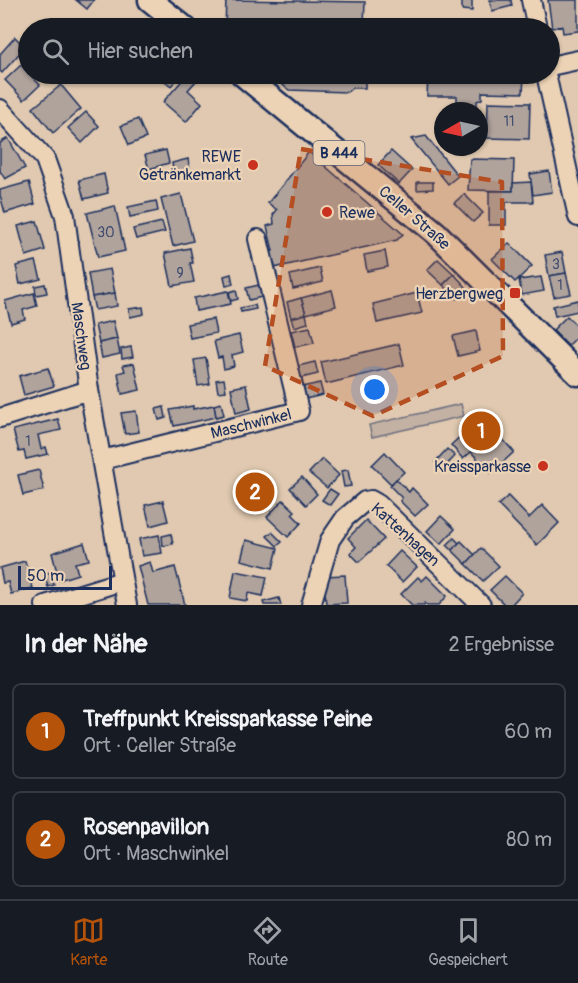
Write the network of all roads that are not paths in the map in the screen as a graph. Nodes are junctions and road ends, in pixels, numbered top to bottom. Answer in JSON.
{"nodes":[{"id":1,"x":150,"y":0,"type":"edge"},
{"id":2,"x":531,"y":0,"type":"edge"},
{"id":3,"x":172,"y":18,"type":"edge"},
{"id":4,"x":535,"y":18,"type":"edge"},
{"id":5,"x":578,"y":60,"type":"edge"},
{"id":6,"x":560,"y":64,"type":"edge"},
{"id":7,"x":254,"y":84,"type":"edge"},
{"id":8,"x":548,"y":84,"type":"edge"},
{"id":9,"x":0,"y":109,"type":"edge"},
{"id":10,"x":578,"y":218,"type":"edge"},
{"id":11,"x":258,"y":238,"type":"dead end"},
{"id":12,"x":578,"y":374,"type":"edge"},
{"id":13,"x":89,"y":390,"type":"junction"},
{"id":14,"x":0,"y":418,"type":"edge"},
{"id":15,"x":102,"y":460,"type":"junction"},
{"id":16,"x":122,"y":581,"type":"junction"},
{"id":17,"x":45,"y":605,"type":"edge"},
{"id":18,"x":127,"y":605,"type":"edge"},
{"id":19,"x":311,"y":605,"type":"edge"},
{"id":20,"x":481,"y":605,"type":"edge"}],
"edges":[{"from":1,"to":3,"type":"main road"},
{"from":2,"to":4,"type":"street"},
{"from":5,"to":6,"type":"street"},
{"from":7,"to":12,"type":"main road","name":"Celler Straße","number":"B 444"},
{"from":8,"to":10,"type":"street"},
{"from":9,"to":13,"type":"street","name":"Maschweg"},
{"from":11,"to":15,"type":"street","name":"Maschwinkel"},
{"from":13,"to":14,"type":"street"},
{"from":13,"to":15,"type":"street","name":"Maschweg"},
{"from":15,"to":16,"type":"street","name":"Maschweg"},
{"from":16,"to":17,"type":"street"},
{"from":16,"to":18,"type":"street","name":"Maschweg"},
{"from":19,"to":20,"type":"street","name":"Kattenhagen"}]}
